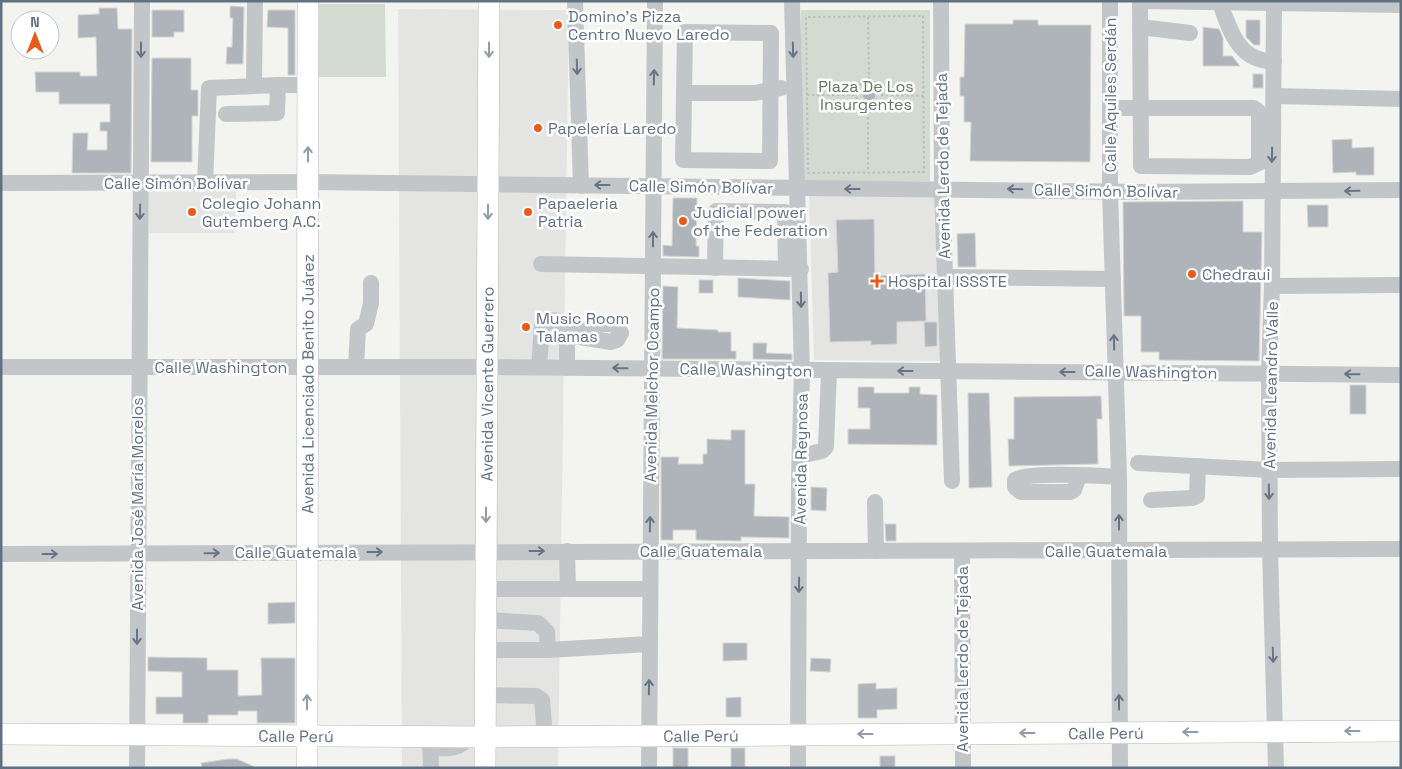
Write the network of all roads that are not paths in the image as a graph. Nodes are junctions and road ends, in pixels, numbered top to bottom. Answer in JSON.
{"nodes":[{"id":1,"x":142,"y":1,"type":"edge"},
{"id":2,"x":255,"y":1,"type":"edge"},
{"id":3,"x":308,"y":1,"type":"edge"},
{"id":4,"x":489,"y":1,"type":"edge"},
{"id":5,"x":575,"y":1,"type":"edge"},
{"id":6,"x":655,"y":1,"type":"edge"},
{"id":7,"x":792,"y":1,"type":"edge"},
{"id":8,"x":941,"y":1,"type":"edge"},
{"id":9,"x":1110,"y":1,"type":"edge"},
{"id":10,"x":1140,"y":1,"type":"edge"},
{"id":11,"x":1274,"y":2,"type":"edge"},
{"id":12,"x":1220,"y":3,"type":"junction"},
{"id":13,"x":1401,"y":5,"type":"edge"},
{"id":14,"x":1140,"y":27,"type":"junction"},
{"id":15,"x":1190,"y":33,"type":"dead end"},
{"id":16,"x":1274,"y":61,"type":"junction"},
{"id":17,"x":278,"y":85,"type":"junction"},
{"id":18,"x":308,"y":85,"type":"junction"},
{"id":19,"x":254,"y":86,"type":"junction"},
{"id":20,"x":684,"y":93,"type":"junction"},
{"id":21,"x":771,"y":93,"type":"junction"},
{"id":22,"x":798,"y":94,"type":"junction"},
{"id":23,"x":1274,"y":96,"type":"junction"},
{"id":24,"x":1401,"y":99,"type":"edge"},
{"id":25,"x":1110,"y":108,"type":"junction"},
{"id":26,"x":1140,"y":108,"type":"junction"},
{"id":27,"x":226,"y":114,"type":"dead end"},
{"id":28,"x":1265,"y":131,"type":"junction"},
{"id":29,"x":1164,"y":166,"type":"junction"},
{"id":30,"x":1236,"y":167,"type":"junction"},
{"id":31,"x":308,"y":182,"type":"junction"},
{"id":32,"x":1,"y":183,"type":"edge"},
{"id":33,"x":205,"y":183,"type":"junction"},
{"id":34,"x":140,"y":184,"type":"junction"},
{"id":35,"x":653,"y":185,"type":"junction"},
{"id":36,"x":488,"y":186,"type":"junction"},
{"id":37,"x":580,"y":186,"type":"junction"},
{"id":38,"x":942,"y":188,"type":"junction"},
{"id":39,"x":797,"y":189,"type":"junction"},
{"id":40,"x":1401,"y":190,"type":"edge"},
{"id":41,"x":1110,"y":191,"type":"junction"},
{"id":42,"x":1163,"y":192,"type":"junction"},
{"id":43,"x":1236,"y":192,"type":"junction"},
{"id":44,"x":1271,"y":192,"type":"junction"},
{"id":45,"x":541,"y":264,"type":"dead end"},
{"id":46,"x":653,"y":268,"type":"junction"},
{"id":47,"x":715,"y":268,"type":"junction"},
{"id":48,"x":794,"y":269,"type":"junction"},
{"id":49,"x":946,"y":277,"type":"junction"},
{"id":50,"x":1113,"y":279,"type":"junction"},
{"id":51,"x":371,"y":283,"type":"dead end"},
{"id":52,"x":1401,"y":284,"type":"edge"},
{"id":53,"x":1272,"y":286,"type":"junction"},
{"id":54,"x":1,"y":367,"type":"edge"},
{"id":55,"x":138,"y":367,"type":"junction"},
{"id":56,"x":308,"y":367,"type":"junction"},
{"id":57,"x":356,"y":367,"type":"junction"},
{"id":58,"x":487,"y":367,"type":"junction"},
{"id":59,"x":539,"y":367,"type":"junction"},
{"id":60,"x":568,"y":368,"type":"junction"},
{"id":61,"x":652,"y":369,"type":"junction"},
{"id":62,"x":802,"y":371,"type":"junction"},
{"id":63,"x":829,"y":371,"type":"junction"},
{"id":64,"x":948,"y":371,"type":"junction"},
{"id":65,"x":1115,"y":372,"type":"junction"},
{"id":66,"x":1269,"y":373,"type":"junction"},
{"id":67,"x":1401,"y":375,"type":"edge"},
{"id":68,"x":800,"y":456,"type":"junction"},
{"id":69,"x":1138,"y":463,"type":"dead end"},
{"id":70,"x":1198,"y":466,"type":"junction"},
{"id":71,"x":1401,"y":469,"type":"edge"},
{"id":72,"x":1269,"y":470,"type":"junction"},
{"id":73,"x":1079,"y":476,"type":"dead end"},
{"id":74,"x":1119,"y":477,"type":"junction"},
{"id":75,"x":952,"y":481,"type":"dead end"},
{"id":76,"x":1151,"y":500,"type":"dead end"},
{"id":77,"x":875,"y":502,"type":"dead end"},
{"id":78,"x":1270,"y":550,"type":"junction"},
{"id":79,"x":1401,"y":550,"type":"edge"},
{"id":80,"x":486,"y":551,"type":"junction"},
{"id":81,"x":568,"y":551,"type":"junction"},
{"id":82,"x":650,"y":551,"type":"junction"},
{"id":83,"x":962,"y":551,"type":"junction"},
{"id":84,"x":307,"y":552,"type":"junction"},
{"id":85,"x":800,"y":552,"type":"junction"},
{"id":86,"x":876,"y":552,"type":"junction"},
{"id":87,"x":1119,"y":552,"type":"junction"},
{"id":88,"x":1,"y":554,"type":"edge"},
{"id":89,"x":137,"y":554,"type":"junction"},
{"id":90,"x":486,"y":589,"type":"junction"},
{"id":91,"x":568,"y":589,"type":"junction"},
{"id":92,"x":650,"y":589,"type":"junction"},
{"id":93,"x":486,"y":620,"type":"junction"},
{"id":94,"x":649,"y":644,"type":"junction"},
{"id":95,"x":485,"y":650,"type":"junction"},
{"id":96,"x":548,"y":650,"type":"junction"},
{"id":97,"x":485,"y":695,"type":"junction"},
{"id":98,"x":1276,"y":731,"type":"junction"},
{"id":99,"x":1401,"y":731,"type":"edge"},
{"id":100,"x":1120,"y":732,"type":"junction"},
{"id":101,"x":962,"y":733,"type":"junction"},
{"id":102,"x":1,"y":734,"type":"edge"},
{"id":103,"x":307,"y":734,"type":"junction"},
{"id":104,"x":137,"y":735,"type":"junction"},
{"id":105,"x":798,"y":735,"type":"junction"},
{"id":106,"x":477,"y":736,"type":"junction"},
{"id":107,"x":545,"y":736,"type":"junction"},
{"id":108,"x":648,"y":736,"type":"junction"},
{"id":109,"x":430,"y":742,"type":"junction"},
{"id":110,"x":137,"y":768,"type":"edge"},
{"id":111,"x":307,"y":768,"type":"edge"},
{"id":112,"x":431,"y":768,"type":"edge"},
{"id":113,"x":485,"y":768,"type":"edge"},
{"id":114,"x":649,"y":768,"type":"edge"},
{"id":115,"x":798,"y":768,"type":"edge"},
{"id":116,"x":962,"y":768,"type":"edge"},
{"id":117,"x":1120,"y":768,"type":"edge"},
{"id":118,"x":1276,"y":768,"type":"edge"}],
"edges":[{"from":1,"to":34,"type":"street","name":"Avenida José María Morelos","one_way":true},
{"from":2,"to":19,"type":"street"},
{"from":3,"to":18,"type":"main road","name":"Avenida Licenciado Benito Juárez"},
{"from":4,"to":36,"type":"main road","name":"Avenida Vicente Guerrero","one_way":true},
{"from":5,"to":37,"type":"street","one_way":true},
{"from":35,"to":6,"type":"street","name":"Avenida Melchor Ocampo","one_way":true},
{"from":7,"to":22,"type":"street","name":"Avenida Reynosa","one_way":true},
{"from":8,"to":38,"type":"street","name":"Avenida Lerdo de Tejada"},
{"from":9,"to":25,"type":"street","name":"Calle Aquiles Serdán"},
{"from":10,"to":12,"type":"street"},
{"from":10,"to":14,"type":"street"},
{"from":11,"to":12,"type":"street"},
{"from":11,"to":13,"type":"street"},
{"from":11,"to":16,"type":"street","name":"Avenida Leandro Valle"},
{"from":12,"to":16,"type":"street"},
{"from":14,"to":15,"type":"street"},
{"from":14,"to":26,"type":"street"},
{"from":16,"to":23,"type":"street","name":"Avenida Leandro Valle"},
{"from":17,"to":18,"type":"street"},
{"from":17,"to":19,"type":"street"},
{"from":17,"to":27,"type":"street"},
{"from":31,"to":18,"type":"main road","name":"Avenida Licenciado Benito Juárez","one_way":true},
{"from":19,"to":33,"type":"street"},
{"from":20,"to":21,"type":"street"},
{"from":20,"to":21,"type":"street"},
{"from":20,"to":21,"type":"street"},
{"from":21,"to":22,"type":"street"},
{"from":22,"to":39,"type":"street","name":"Avenida Reynosa"},
{"from":23,"to":24,"type":"street"},
{"from":23,"to":28,"type":"street","name":"Avenida Leandro Valle"},
{"from":25,"to":26,"type":"street"},
{"from":25,"to":41,"type":"street","name":"Calle Aquiles Serdán"},
{"from":26,"to":28,"type":"street"},
{"from":26,"to":29,"type":"street"},
{"from":28,"to":30,"type":"street"},
{"from":28,"to":44,"type":"street","name":"Avenida Leandro Valle","one_way":true},
{"from":29,"to":30,"type":"street"},
{"from":29,"to":42,"type":"street"},
{"from":30,"to":43,"type":"street"},
{"from":31,"to":33,"type":"street","name":"Calle Simón Bolívar"},
{"from":31,"to":36,"type":"street","name":"Calle Simón Bolívar"},
{"from":31,"to":56,"type":"main road","name":"Avenida Licenciado Benito Juárez"},
{"from":32,"to":34,"type":"street","name":"Calle Simón Bolívar"},
{"from":33,"to":34,"type":"street","name":"Calle Simón Bolívar"},
{"from":34,"to":55,"type":"street","name":"Avenida José María Morelos","one_way":true},
{"from":35,"to":37,"type":"street","name":"Calle Simón Bolívar","one_way":true},
{"from":35,"to":39,"type":"street","name":"Calle Simón Bolívar"},
{"from":46,"to":35,"type":"street","name":"Avenida Melchor Ocampo","one_way":true},
{"from":36,"to":37,"type":"street","name":"Calle Simón Bolívar"},
{"from":36,"to":58,"type":"main road","name":"Avenida Vicente Guerrero","one_way":true},
{"from":38,"to":39,"type":"street","name":"Calle Simón Bolívar","one_way":true},
{"from":41,"to":38,"type":"street","name":"Calle Simón Bolívar","one_way":true},
{"from":38,"to":49,"type":"street","name":"Avenida Lerdo de Tejada"},
{"from":39,"to":48,"type":"street","name":"Avenida Reynosa"},
{"from":40,"to":44,"type":"street","name":"Calle Simón Bolívar","one_way":true},
{"from":41,"to":42,"type":"street","name":"Calle Simón Bolívar"},
{"from":41,"to":50,"type":"street","name":"Calle Aquiles Serdán"},
{"from":42,"to":43,"type":"street","name":"Calle Simón Bolívar"},
{"from":43,"to":44,"type":"street","name":"Calle Simón Bolívar"},
{"from":44,"to":53,"type":"street","name":"Avenida Leandro Valle"},
{"from":45,"to":46,"type":"street"},
{"from":46,"to":47,"type":"street"},
{"from":46,"to":61,"type":"street","name":"Avenida Melchor Ocampo"},
{"from":47,"to":48,"type":"street"},
{"from":47,"to":48,"type":"street"},
{"from":48,"to":62,"type":"street","name":"Avenida Reynosa","one_way":true},
{"from":49,"to":50,"type":"street"},
{"from":49,"to":64,"type":"street","name":"Avenida Lerdo de Tejada"},
{"from":65,"to":50,"type":"street","name":"Calle Aquiles Serdán","one_way":true},
{"from":51,"to":57,"type":"street"},
{"from":52,"to":53,"type":"street"},
{"from":53,"to":66,"type":"street","name":"Avenida Leandro Valle"},
{"from":54,"to":55,"type":"street","name":"Calle Washington"},
{"from":55,"to":56,"type":"street","name":"Calle Washington"},
{"from":55,"to":89,"type":"street","name":"Avenida José María Morelos"},
{"from":56,"to":57,"type":"street","name":"Calle Washington"},
{"from":56,"to":84,"type":"main road","name":"Avenida Licenciado Benito Juárez"},
{"from":57,"to":58,"type":"street","name":"Calle Washington"},
{"from":58,"to":59,"type":"street","name":"Calle Washington"},
{"from":58,"to":80,"type":"main road","name":"Avenida Vicente Guerrero","one_way":true},
{"from":59,"to":60,"type":"street","name":"Calle Washington"},
{"from":59,"to":60,"type":"street"},
{"from":61,"to":60,"type":"street","name":"Calle Washington","one_way":true},
{"from":61,"to":62,"type":"street","name":"Calle Washington"},
{"from":82,"to":61,"type":"street","name":"Avenida Melchor Ocampo","one_way":true},
{"from":62,"to":63,"type":"street","name":"Calle Washington"},
{"from":62,"to":68,"type":"street","name":"Avenida Reynosa"},
{"from":64,"to":63,"type":"street","name":"Calle Washington","one_way":true},
{"from":63,"to":68,"type":"street"},
{"from":65,"to":64,"type":"street","name":"Calle Washington","one_way":true},
{"from":64,"to":75,"type":"street","name":"Avenida Lerdo de Tejada"},
{"from":65,"to":66,"type":"street","name":"Calle Washington"},
{"from":65,"to":74,"type":"street","name":"Calle Aquiles Serdán"},
{"from":67,"to":66,"type":"street","name":"Calle Washington","one_way":true},
{"from":66,"to":72,"type":"street","name":"Avenida Leandro Valle"},
{"from":68,"to":85,"type":"street","name":"Avenida Reynosa"},
{"from":69,"to":70,"type":"street"},
{"from":70,"to":72,"type":"street"},
{"from":70,"to":76,"type":"street"},
{"from":71,"to":72,"type":"street"},
{"from":72,"to":78,"type":"street","name":"Avenida Leandro Valle","one_way":true},
{"from":73,"to":74,"type":"street"},
{"from":87,"to":74,"type":"street","name":"Calle Aquiles Serdán","one_way":true},
{"from":77,"to":86,"type":"street"},
{"from":78,"to":79,"type":"street","name":"Calle Guatemala"},
{"from":78,"to":87,"type":"street","name":"Calle Guatemala"},
{"from":78,"to":98,"type":"street","name":"Avenida Leandro Valle","one_way":true},
{"from":80,"to":81,"type":"street","name":"Calle Guatemala","one_way":true},
{"from":84,"to":80,"type":"street","name":"Calle Guatemala","one_way":true},
{"from":80,"to":90,"type":"main road","name":"Avenida Vicente Guerrero"},
{"from":81,"to":82,"type":"street","name":"Calle Guatemala"},
{"from":81,"to":91,"type":"street"},
{"from":82,"to":85,"type":"street","name":"Calle Guatemala"},
{"from":82,"to":92,"type":"street","name":"Avenida Melchor Ocampo"},
{"from":83,"to":86,"type":"street","name":"Calle Guatemala"},
{"from":83,"to":87,"type":"street","name":"Calle Guatemala"},
{"from":83,"to":101,"type":"street","name":"Avenida Lerdo de Tejada"},
{"from":89,"to":84,"type":"street","name":"Calle Guatemala","one_way":true},
{"from":103,"to":84,"type":"main road","name":"Avenida Licenciado Benito Juárez","one_way":true},
{"from":85,"to":86,"type":"street","name":"Calle Guatemala"},
{"from":85,"to":105,"type":"street","name":"Avenida Reynosa","one_way":true},
{"from":100,"to":87,"type":"street","name":"Calle Aquiles Serdán","one_way":true},
{"from":88,"to":89,"type":"street","name":"Calle Guatemala","one_way":true},
{"from":89,"to":104,"type":"street","name":"Avenida José María Morelos","one_way":true},
{"from":90,"to":91,"type":"street"},
{"from":90,"to":93,"type":"main road","name":"Avenida Vicente Guerrero"},
{"from":91,"to":92,"type":"street"},
{"from":92,"to":94,"type":"street","name":"Avenida Melchor Ocampo"},
{"from":93,"to":95,"type":"main road","name":"Avenida Vicente Guerrero"},
{"from":93,"to":96,"type":"street"},
{"from":94,"to":96,"type":"street"},
{"from":108,"to":94,"type":"street","name":"Avenida Melchor Ocampo","one_way":true},
{"from":95,"to":96,"type":"street"},
{"from":95,"to":97,"type":"main road","name":"Avenida Vicente Guerrero"},
{"from":97,"to":106,"type":"main road","name":"Avenida Vicente Guerrero"},
{"from":97,"to":107,"type":"street"},
{"from":99,"to":98,"type":"main road","name":"Calle Perú","one_way":true},
{"from":98,"to":100,"type":"main road","name":"Calle Perú","one_way":true},
{"from":98,"to":118,"type":"street","name":"Avenida Leandro Valle"},
{"from":100,"to":101,"type":"main road","name":"Calle Perú","one_way":true},
{"from":100,"to":117,"type":"street","name":"Calle Aquiles Serdán"},
{"from":101,"to":105,"type":"main road","name":"Calle Perú","one_way":true},
{"from":101,"to":116,"type":"street","name":"Avenida Lerdo de Tejada"},
{"from":102,"to":104,"type":"main road","name":"Calle Perú"},
{"from":103,"to":104,"type":"main road","name":"Calle Perú"},
{"from":103,"to":109,"type":"main road","name":"Calle Perú"},
{"from":103,"to":111,"type":"main road","name":"Avenida Licenciado Benito Juárez"},
{"from":104,"to":110,"type":"street","name":"Avenida José María Morelos"},
{"from":105,"to":108,"type":"main road","name":"Calle Perú"},
{"from":105,"to":115,"type":"street","name":"Avenida Reynosa"},
{"from":106,"to":107,"type":"main road","name":"Calle Perú"},
{"from":106,"to":109,"type":"main road","name":"Calle Perú"},
{"from":106,"to":113,"type":"main road","name":"Avenida Vicente Guerrero"},
{"from":107,"to":108,"type":"main road","name":"Calle Perú"},
{"from":108,"to":114,"type":"street","name":"Avenida Melchor Ocampo"},
{"from":109,"to":112,"type":"street"}]}
